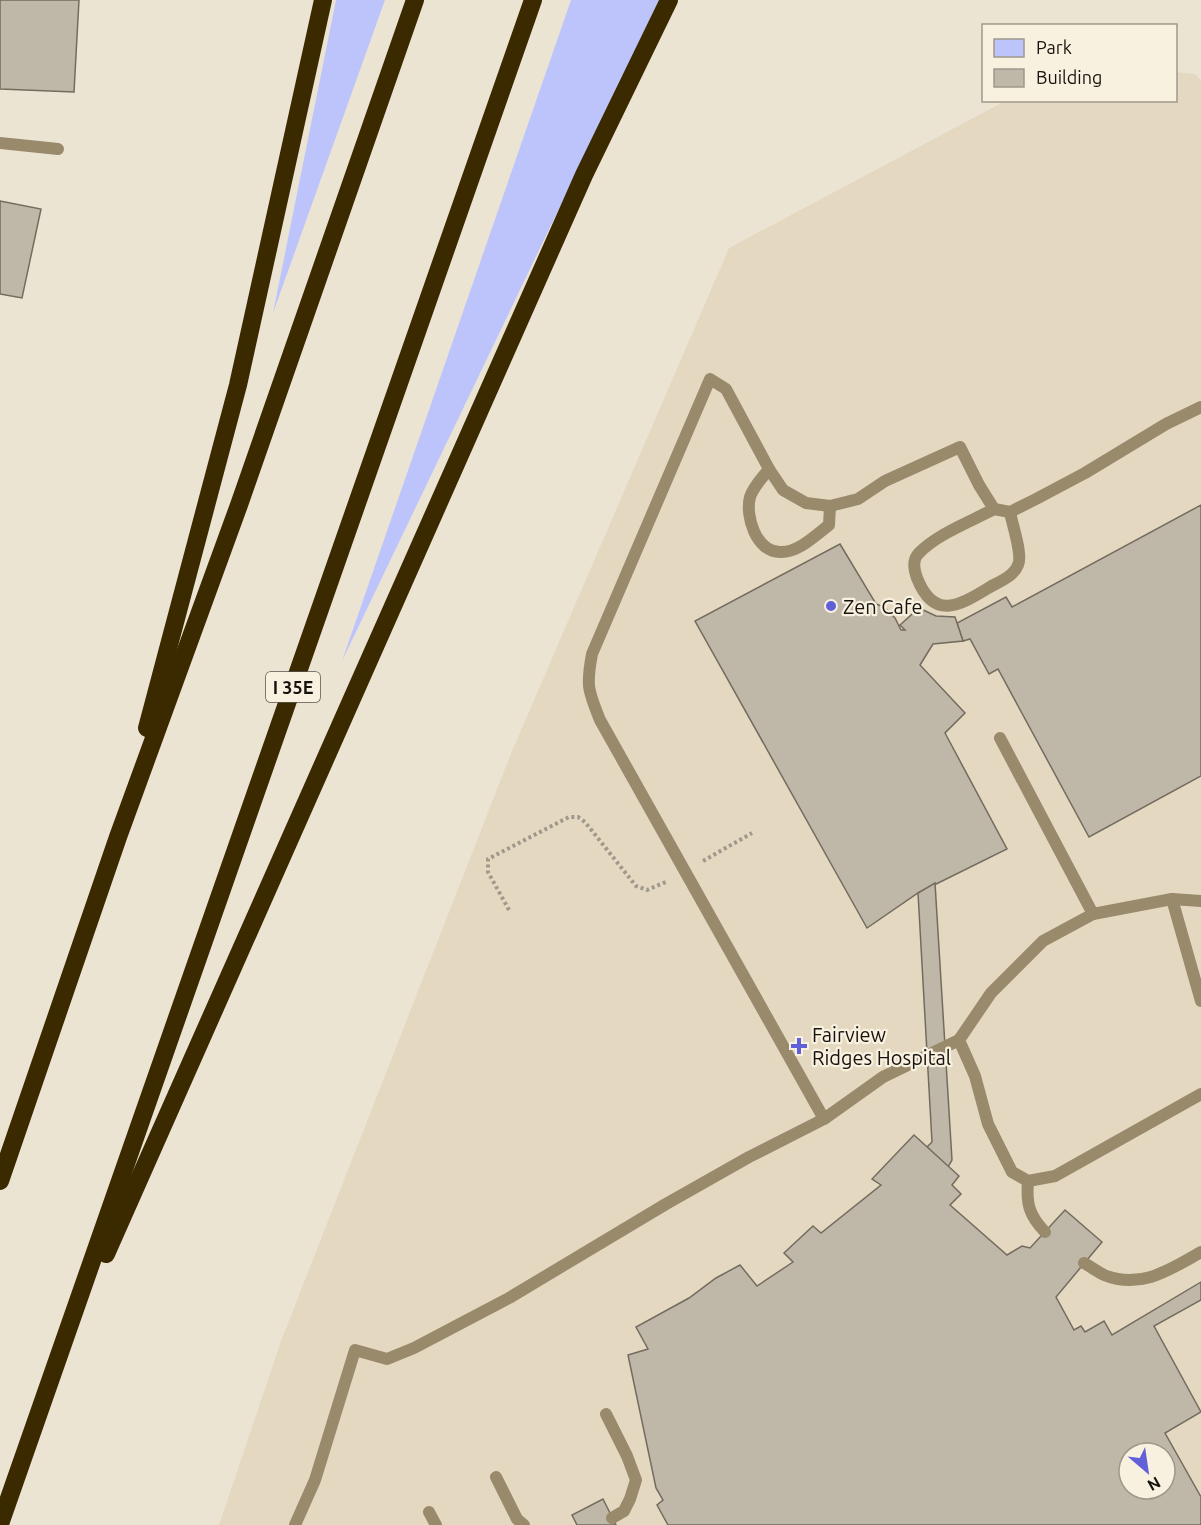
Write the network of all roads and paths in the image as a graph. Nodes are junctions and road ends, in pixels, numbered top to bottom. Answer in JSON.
{"nodes":[{"id":1,"x":324,"y":0,"type":"edge"},
{"id":2,"x":415,"y":0,"type":"edge"},
{"id":3,"x":533,"y":0,"type":"edge"},
{"id":4,"x":669,"y":0,"type":"edge"},
{"id":5,"x":0,"y":143,"type":"edge"},
{"id":6,"x":58,"y":149,"type":"dead end"},
{"id":7,"x":1201,"y":406,"type":"edge"},
{"id":8,"x":769,"y":469,"type":"junction"},
{"id":9,"x":830,"y":506,"type":"junction"},
{"id":10,"x":994,"y":509,"type":"junction"},
{"id":11,"x":1010,"y":512,"type":"junction"},
{"id":12,"x":1000,"y":738,"type":"dead end"},
{"id":13,"x":752,"y":833,"type":"dead end"},
{"id":14,"x":118,"y":837,"type":"junction"},
{"id":15,"x":685,"y":872,"type":"junction"},
{"id":16,"x":1172,"y":899,"type":"junction"},
{"id":17,"x":1201,"y":901,"type":"edge"},
{"id":18,"x":509,"y":910,"type":"dead end"},
{"id":19,"x":1093,"y":915,"type":"junction"},
{"id":20,"x":1201,"y":1001,"type":"edge"},
{"id":21,"x":959,"y":1040,"type":"junction"},
{"id":22,"x":1201,"y":1094,"type":"edge"},
{"id":23,"x":824,"y":1119,"type":"junction"},
{"id":24,"x":0,"y":1181,"type":"edge"},
{"id":25,"x":1028,"y":1181,"type":"junction"},
{"id":26,"x":1045,"y":1232,"type":"dead end"},
{"id":27,"x":1201,"y":1252,"type":"edge"},
{"id":28,"x":1084,"y":1263,"type":"dead end"},
{"id":29,"x":53,"y":1373,"type":"junction"},
{"id":30,"x":606,"y":1414,"type":"dead end"},
{"id":31,"x":496,"y":1477,"type":"dead end"},
{"id":32,"x":429,"y":1512,"type":"dead end"},
{"id":33,"x":612,"y":1518,"type":"dead end"},
{"id":34,"x":0,"y":1524,"type":"edge"},
{"id":35,"x":295,"y":1525,"type":"edge"},
{"id":36,"x":436,"y":1525,"type":"edge"},
{"id":37,"x":524,"y":1525,"type":"edge"}],
"edges":[{"from":1,"to":14,"type":"highway"},
{"from":2,"to":14,"type":"highway"},
{"from":3,"to":29,"type":"highway","number":"I 35E"},
{"from":4,"to":29,"type":"highway"},
{"from":5,"to":6,"type":"lane"},
{"from":7,"to":11,"type":"lane"},
{"from":8,"to":9,"type":"lane"},
{"from":8,"to":9,"type":"lane"},
{"from":8,"to":15,"type":"lane"},
{"from":9,"to":10,"type":"lane"},
{"from":10,"to":11,"type":"lane"},
{"from":10,"to":11,"type":"lane"},
{"from":12,"to":19,"type":"lane"},
{"from":13,"to":15,"type":"path"},
{"from":14,"to":24,"type":"highway"},
{"from":15,"to":18,"type":"path"},
{"from":15,"to":23,"type":"lane"},
{"from":16,"to":17,"type":"lane"},
{"from":16,"to":19,"type":"lane"},
{"from":16,"to":20,"type":"lane"},
{"from":19,"to":21,"type":"lane"},
{"from":21,"to":23,"type":"lane"},
{"from":21,"to":25,"type":"lane"},
{"from":22,"to":25,"type":"lane"},
{"from":23,"to":35,"type":"lane"},
{"from":25,"to":26,"type":"lane"},
{"from":27,"to":28,"type":"lane"},
{"from":29,"to":34,"type":"highway","number":"I 35E"},
{"from":30,"to":33,"type":"lane"},
{"from":31,"to":37,"type":"lane"},
{"from":32,"to":36,"type":"lane"}]}
